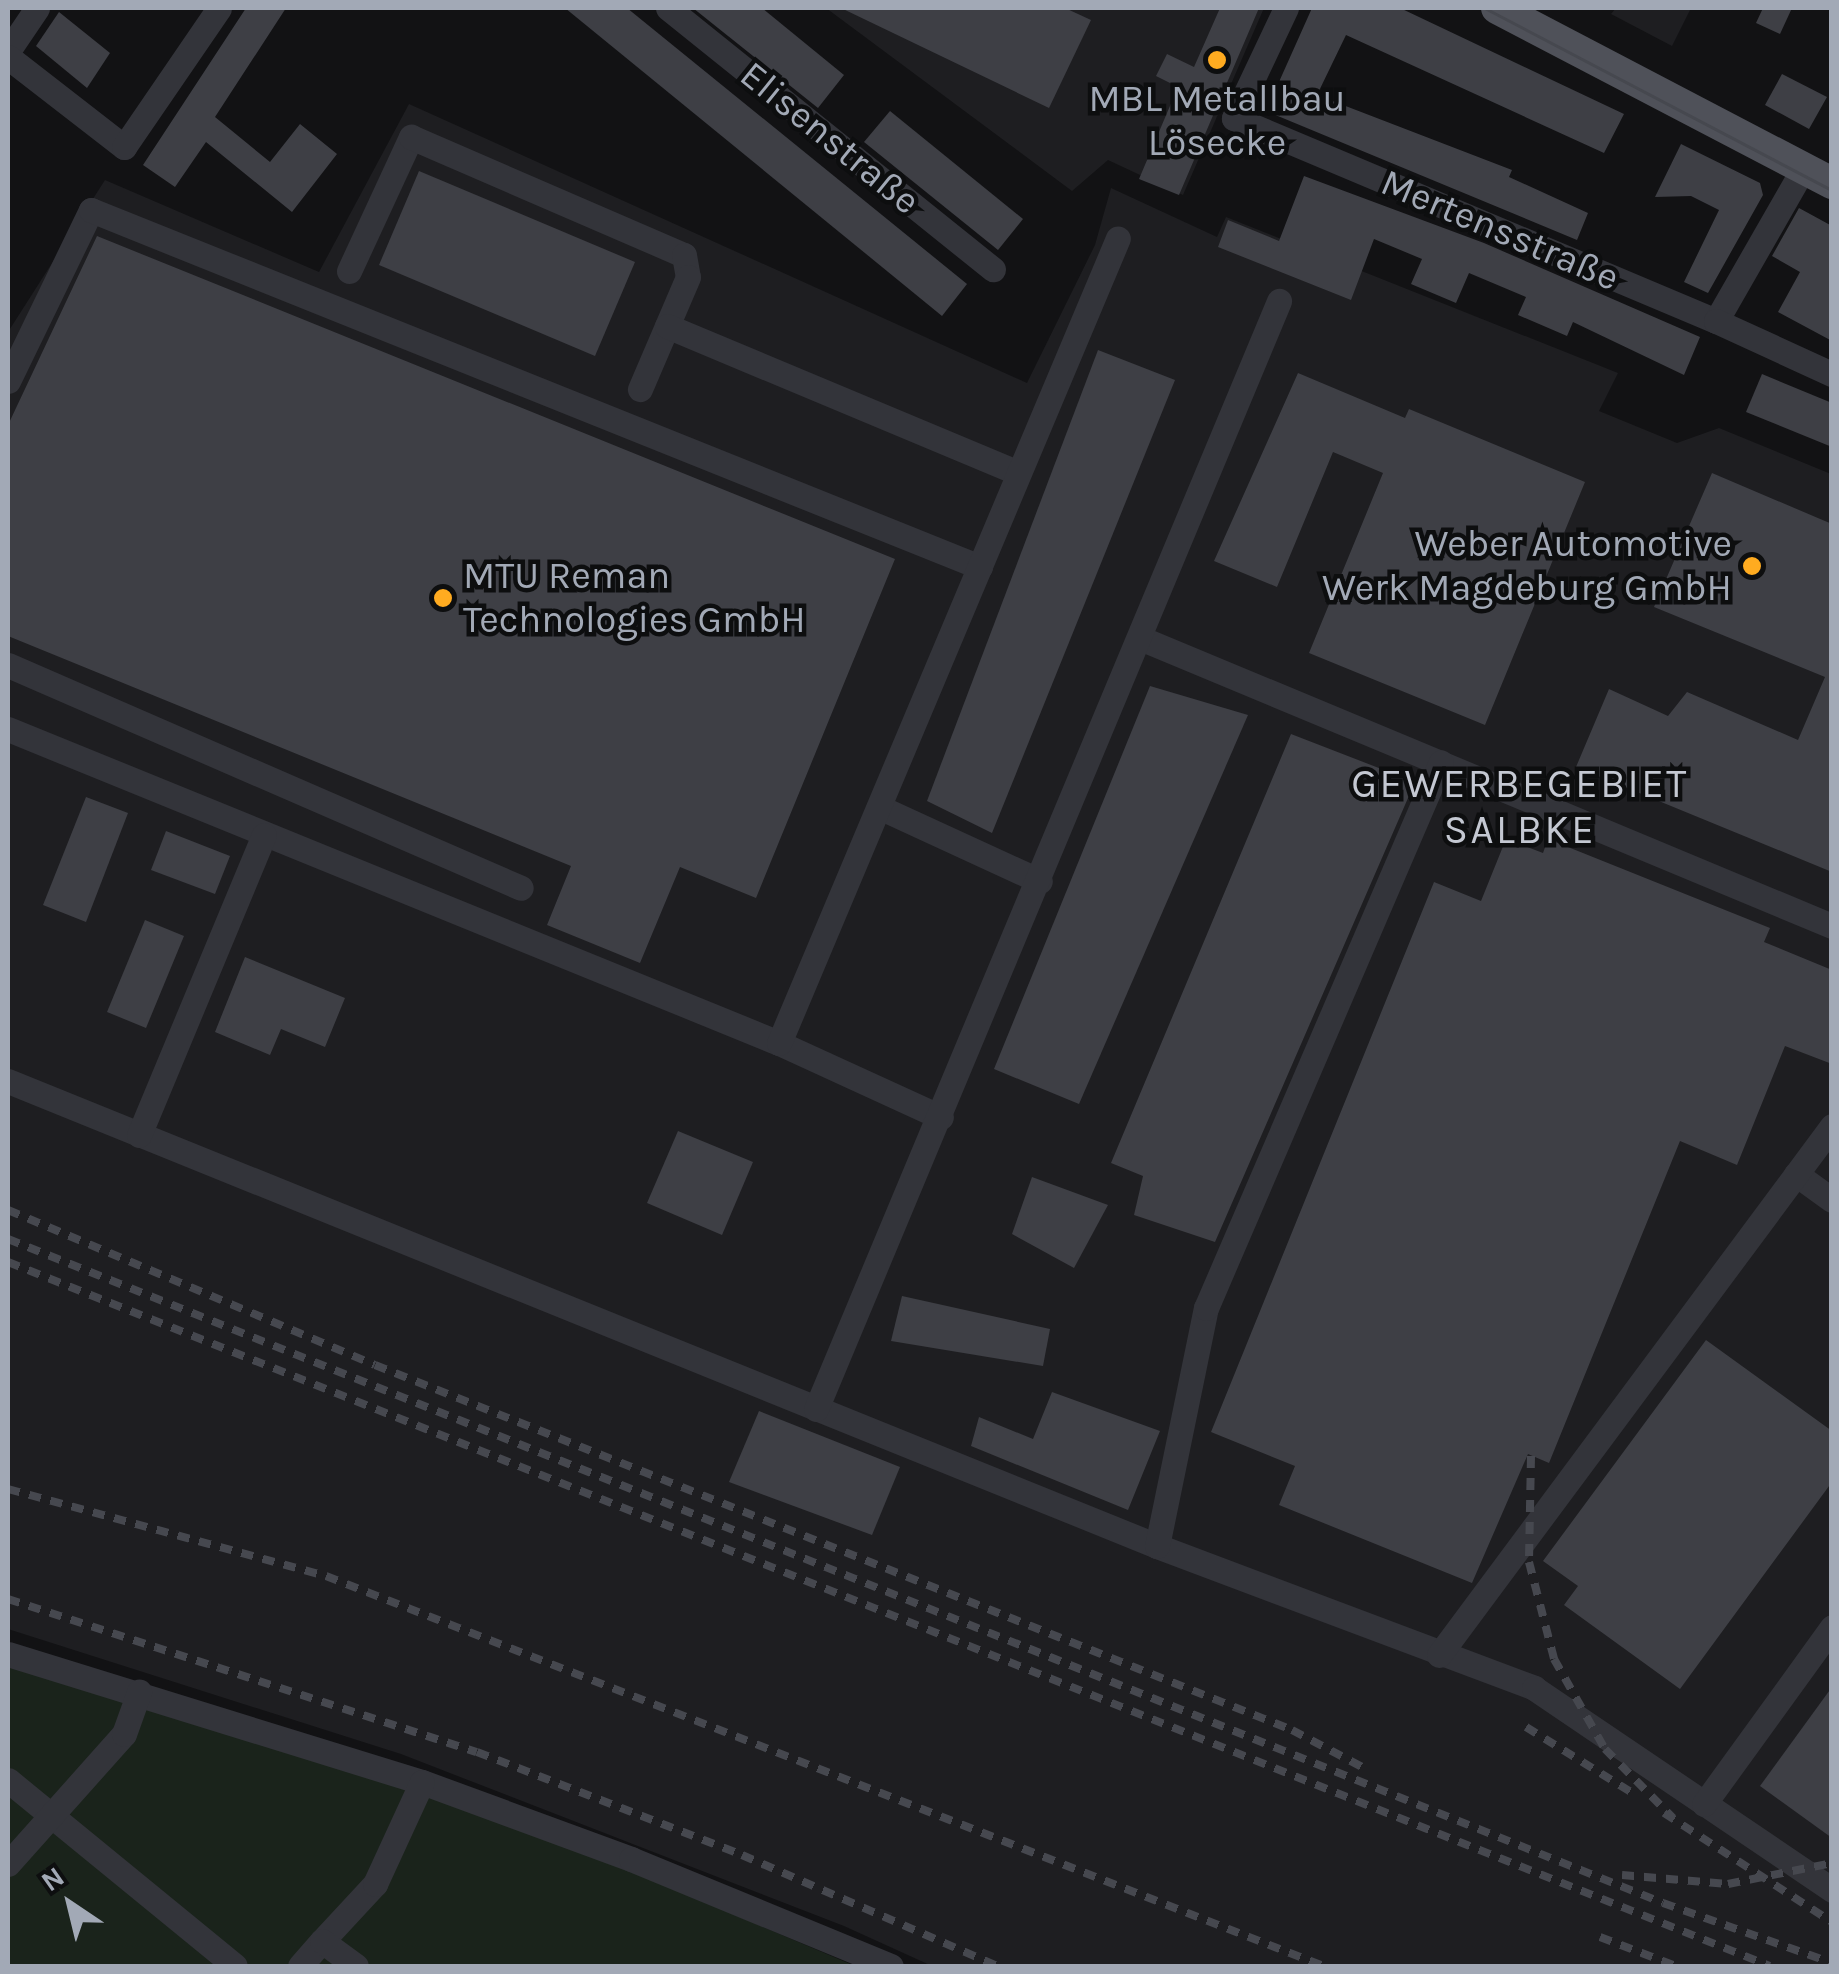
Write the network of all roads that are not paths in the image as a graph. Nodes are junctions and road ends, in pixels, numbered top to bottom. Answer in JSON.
{"nodes":[{"id":1,"x":37,"y":8,"type":"edge"},
{"id":2,"x":219,"y":8,"type":"edge"},
{"id":3,"x":668,"y":8,"type":"edge"},
{"id":4,"x":1286,"y":8,"type":"edge"},
{"id":5,"x":1497,"y":8,"type":"edge"},
{"id":6,"x":8,"y":54,"type":"edge"},
{"id":7,"x":1817,"y":176,"type":"edge"},
{"id":8,"x":1118,"y":238,"type":"dead end"},
{"id":9,"x":992,"y":269,"type":"dead end"},
{"id":10,"x":350,"y":270,"type":"dead end"},
{"id":11,"x":1279,"y":301,"type":"dead end"},
{"id":12,"x":1716,"y":321,"type":"junction"},
{"id":13,"x":667,"y":326,"type":"junction"},
{"id":14,"x":1832,"y":374,"type":"edge"},
{"id":15,"x":8,"y":381,"type":"edge"},
{"id":16,"x":640,"y":389,"type":"dead end"},
{"id":17,"x":1019,"y":473,"type":"junction"},
{"id":18,"x":980,"y":567,"type":"junction"},
{"id":19,"x":1140,"y":638,"type":"junction"},
{"id":20,"x":8,"y":665,"type":"edge"},
{"id":21,"x":8,"y":729,"type":"edge"},
{"id":22,"x":1442,"y":762,"type":"junction"},
{"id":23,"x":879,"y":806,"type":"junction"},
{"id":24,"x":264,"y":835,"type":"junction"},
{"id":25,"x":1040,"y":880,"type":"junction"},
{"id":26,"x":521,"y":888,"type":"dead end"},
{"id":27,"x":1832,"y":926,"type":"edge"},
{"id":28,"x":779,"y":1044,"type":"junction"},
{"id":29,"x":8,"y":1081,"type":"edge"},
{"id":30,"x":942,"y":1117,"type":"junction"},
{"id":31,"x":1832,"y":1126,"type":"edge"},
{"id":32,"x":138,"y":1135,"type":"junction"},
{"id":33,"x":1796,"y":1174,"type":"junction"},
{"id":34,"x":1832,"y":1200,"type":"edge"},
{"id":35,"x":816,"y":1409,"type":"junction"},
{"id":36,"x":1157,"y":1546,"type":"junction"},
{"id":37,"x":1832,"y":1628,"type":"edge"},
{"id":38,"x":8,"y":1654,"type":"edge"},
{"id":39,"x":1439,"y":1655,"type":"junction"},
{"id":40,"x":139,"y":1692,"type":"junction"},
{"id":41,"x":8,"y":1780,"type":"edge"},
{"id":42,"x":422,"y":1782,"type":"junction"},
{"id":43,"x":1704,"y":1804,"type":"junction"},
{"id":44,"x":52,"y":1815,"type":"junction"},
{"id":45,"x":8,"y":1864,"type":"edge"},
{"id":46,"x":1832,"y":1890,"type":"edge"},
{"id":47,"x":322,"y":1941,"type":"junction"},
{"id":48,"x":235,"y":1966,"type":"edge"},
{"id":49,"x":300,"y":1966,"type":"edge"},
{"id":50,"x":356,"y":1966,"type":"edge"},
{"id":51,"x":891,"y":1966,"type":"edge"}],
"edges":[{"from":1,"to":6,"type":"street"},
{"from":2,"to":6,"type":"street"},
{"from":3,"to":9,"type":"street","name":"Elisenstraße"},
{"from":4,"to":12,"type":"street","name":"Mertensstraße"},
{"from":5,"to":7,"type":"main road"},
{"from":7,"to":12,"type":"street"},
{"from":8,"to":17,"type":"street"},
{"from":10,"to":13,"type":"street"},
{"from":11,"to":19,"type":"street"},
{"from":12,"to":14,"type":"street"},
{"from":13,"to":16,"type":"street"},
{"from":13,"to":17,"type":"street"},
{"from":15,"to":18,"type":"street"},
{"from":17,"to":18,"type":"street"},
{"from":18,"to":23,"type":"street"},
{"from":19,"to":22,"type":"street"},
{"from":19,"to":25,"type":"street"},
{"from":20,"to":26,"type":"street"},
{"from":21,"to":24,"type":"street"},
{"from":22,"to":27,"type":"street"},
{"from":22,"to":36,"type":"street"},
{"from":23,"to":25,"type":"street"},
{"from":23,"to":28,"type":"street"},
{"from":24,"to":28,"type":"street"},
{"from":24,"to":32,"type":"street"},
{"from":25,"to":30,"type":"street"},
{"from":28,"to":30,"type":"street"},
{"from":29,"to":32,"type":"street"},
{"from":30,"to":35,"type":"street"},
{"from":31,"to":33,"type":"street"},
{"from":32,"to":35,"type":"street"},
{"from":33,"to":34,"type":"street"},
{"from":33,"to":39,"type":"street"},
{"from":35,"to":36,"type":"street"},
{"from":36,"to":39,"type":"street"},
{"from":37,"to":43,"type":"street"},
{"from":38,"to":40,"type":"street"},
{"from":39,"to":43,"type":"street"},
{"from":40,"to":42,"type":"street"},
{"from":40,"to":44,"type":"street"},
{"from":41,"to":44,"type":"street"},
{"from":42,"to":47,"type":"street"},
{"from":42,"to":51,"type":"street"},
{"from":43,"to":46,"type":"street"},
{"from":44,"to":45,"type":"street"},
{"from":44,"to":48,"type":"street"},
{"from":47,"to":49,"type":"street"},
{"from":47,"to":50,"type":"street"}]}
